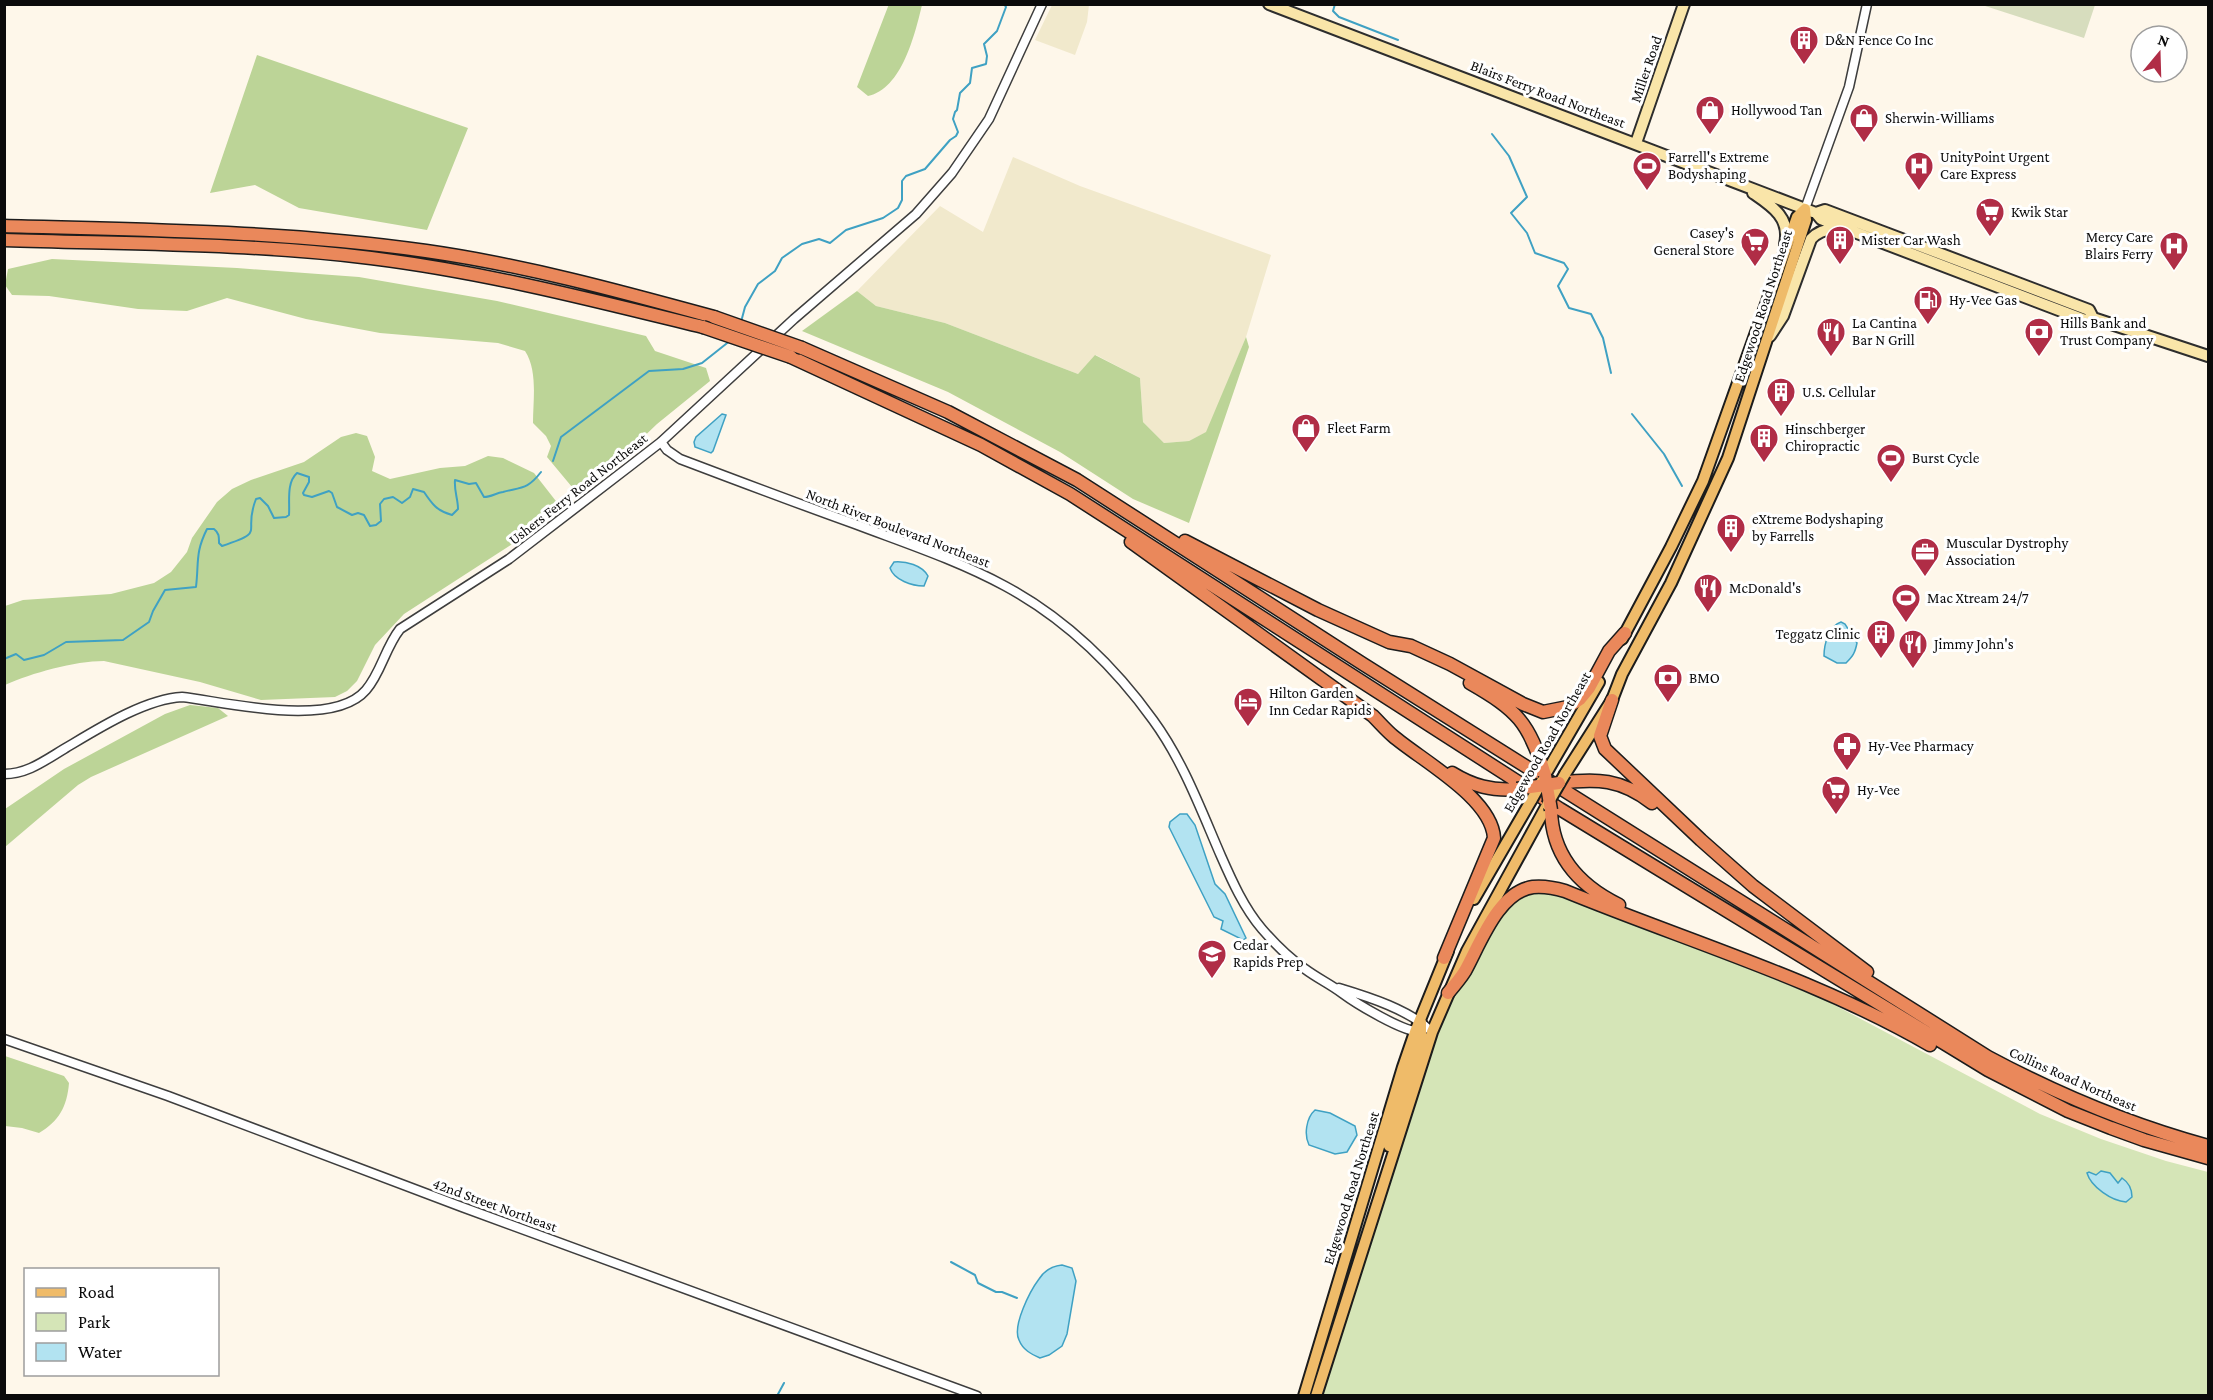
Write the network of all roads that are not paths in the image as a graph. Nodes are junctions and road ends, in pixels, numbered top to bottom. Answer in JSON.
{"nodes":[{"id":1,"x":1042,"y":4,"type":"edge"},
{"id":2,"x":1269,"y":4,"type":"edge"},
{"id":3,"x":1684,"y":4,"type":"edge"},
{"id":4,"x":1867,"y":4,"type":"edge"},
{"id":5,"x":1636,"y":143,"type":"junction"},
{"id":6,"x":1738,"y":183,"type":"junction"},
{"id":7,"x":1805,"y":209,"type":"junction"},
{"id":8,"x":1816,"y":213,"type":"junction"},
{"id":9,"x":4,"y":226,"type":"edge"},
{"id":10,"x":1857,"y":233,"type":"junction"},
{"id":11,"x":4,"y":240,"type":"edge"},
{"id":12,"x":1779,"y":266,"type":"junction"},
{"id":13,"x":2092,"y":318,"type":"junction"},
{"id":14,"x":1767,"y":341,"type":"junction"},
{"id":15,"x":2208,"y":356,"type":"edge"},
{"id":16,"x":661,"y":442,"type":"junction"},
{"id":17,"x":1022,"y":466,"type":"junction"},
{"id":18,"x":1077,"y":480,"type":"junction"},
{"id":19,"x":1625,"y":633,"type":"junction"},
{"id":20,"x":1389,"y":642,"type":"junction"},
{"id":21,"x":1612,"y":700,"type":"junction"},
{"id":22,"x":1373,"y":716,"type":"junction"},
{"id":23,"x":4,"y":774,"type":"edge"},
{"id":24,"x":1551,"y":778,"type":"junction"},
{"id":25,"x":1549,"y":805,"type":"junction"},
{"id":26,"x":1701,"y":840,"type":"junction"},
{"id":27,"x":1735,"y":957,"type":"junction"},
{"id":28,"x":1444,"y":958,"type":"junction"},
{"id":29,"x":1334,"y":986,"type":"junction"},
{"id":30,"x":1448,"y":993,"type":"junction"},
{"id":31,"x":1420,"y":1019,"type":"junction"},
{"id":32,"x":1933,"y":1022,"type":"junction"},
{"id":33,"x":1423,"y":1032,"type":"junction"},
{"id":34,"x":4,"y":1039,"type":"edge"},
{"id":35,"x":2111,"y":1128,"type":"junction"},
{"id":36,"x":2208,"y":1146,"type":"edge"},
{"id":37,"x":2208,"y":1158,"type":"edge"},
{"id":38,"x":977,"y":1395,"type":"edge"},
{"id":39,"x":1304,"y":1395,"type":"edge"},
{"id":40,"x":1316,"y":1395,"type":"edge"}],
"edges":[{"from":1,"to":16,"type":"street","name":"Ushers Ferry Road Northeast"},
{"from":2,"to":5,"type":"main road","name":"Blairs Ferry Road Northeast"},
{"from":3,"to":5,"type":"main road","name":"Miller Road"},
{"from":4,"to":7,"type":"street"},
{"from":5,"to":6,"type":"main road","name":"Blairs Ferry Road Northeast"},
{"from":6,"to":7,"type":"main road","name":"Blairs Ferry Road Northeast"},
{"from":6,"to":12,"type":"main road"},
{"from":7,"to":8,"type":"main road","name":"Blairs Ferry Road Northeast"},
{"from":7,"to":12,"type":"main road","name":"Edgewood Road Northeast"},
{"from":7,"to":14,"type":"main road","name":"Edgewood Road Northeast"},
{"from":8,"to":10,"type":"main road","name":"Blairs Ferry Road Northeast"},
{"from":8,"to":13,"type":"main road","name":"Blairs Ferry Road Northeast"},
{"from":9,"to":18,"type":"highway","bridge":true},
{"from":10,"to":13,"type":"main road","name":"Blairs Ferry Road Northeast"},
{"from":10,"to":14,"type":"main road"},
{"from":11,"to":17,"type":"highway","bridge":true},
{"from":12,"to":19,"type":"main road","name":"Edgewood Road Northeast"},
{"from":13,"to":15,"type":"main road","name":"Blairs Ferry Road Northeast"},
{"from":14,"to":21,"type":"main road","name":"Edgewood Road Northeast"},
{"from":16,"to":23,"type":"street","name":"Ushers Ferry Road Northeast"},
{"from":16,"to":29,"type":"street","name":"North River Boulevard Northeast"},
{"from":17,"to":22,"type":"highway"},
{"from":17,"to":35,"type":"highway","name":"Collins Road Northeast"},
{"from":18,"to":20,"type":"highway"},
{"from":18,"to":32,"type":"highway"},
{"from":19,"to":20,"type":"highway"},
{"from":19,"to":24,"type":"main road","name":"Edgewood Road Northeast"},
{"from":20,"to":24,"type":"highway"},
{"from":21,"to":24,"type":"main road","name":"Edgewood Road Northeast"},
{"from":21,"to":26,"type":"highway"},
{"from":22,"to":24,"type":"highway","bridge":true},
{"from":22,"to":28,"type":"highway"},
{"from":24,"to":25,"type":"highway","bridge":true},
{"from":24,"to":26,"type":"highway"},
{"from":24,"to":28,"type":"main road","name":"Edgewood Road Northeast","bridge":true},
{"from":25,"to":27,"type":"highway"},
{"from":25,"to":30,"type":"main road","name":"Edgewood Road Northeast"},
{"from":26,"to":32,"type":"highway"},
{"from":27,"to":30,"type":"highway"},
{"from":27,"to":35,"type":"highway"},
{"from":28,"to":31,"type":"main road","name":"Edgewood Road Northeast"},
{"from":29,"to":31,"type":"street","name":"North River Boulevard Northeast"},
{"from":29,"to":33,"type":"street","name":"North River Boulevard Northeast"},
{"from":30,"to":33,"type":"main road","name":"Edgewood Road Northeast"},
{"from":31,"to":33,"type":"main road","name":"Edgewood Road Northeast"},
{"from":31,"to":33,"type":"street","name":"North River Boulevard Northeast"},
{"from":32,"to":36,"type":"highway","name":"Collins Road Northeast"},
{"from":33,"to":39,"type":"main road","name":"Edgewood Road Northeast"},
{"from":33,"to":40,"type":"main road","name":"Edgewood Road Northeast"},
{"from":34,"to":38,"type":"street","name":"42nd Street Northeast"},
{"from":35,"to":37,"type":"highway","name":"Collins Road Northeast"}]}
